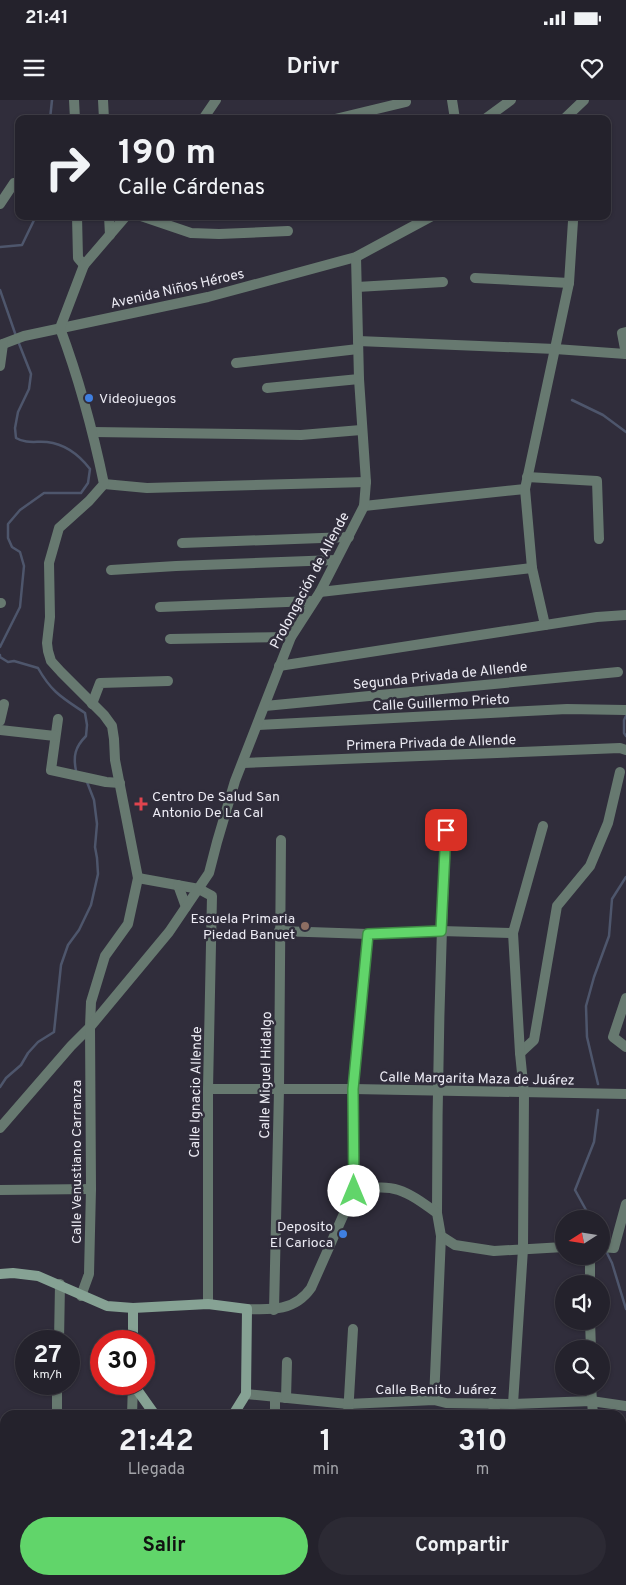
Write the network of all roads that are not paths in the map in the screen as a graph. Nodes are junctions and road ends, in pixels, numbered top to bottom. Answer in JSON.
{"nodes":[{"id":1,"x":74,"y":100,"type":"edge"},
{"id":2,"x":103,"y":100,"type":"edge"},
{"id":3,"x":216,"y":100,"type":"edge"},
{"id":4,"x":452,"y":100,"type":"edge"},
{"id":5,"x":511,"y":100,"type":"edge"},
{"id":6,"x":584,"y":100,"type":"edge"},
{"id":7,"x":406,"y":102,"type":"dead end"},
{"id":8,"x":75,"y":115,"type":"edge"},
{"id":9,"x":104,"y":115,"type":"edge"},
{"id":10,"x":206,"y":115,"type":"edge"},
{"id":11,"x":352,"y":115,"type":"edge"},
{"id":12,"x":454,"y":115,"type":"edge"},
{"id":13,"x":490,"y":115,"type":"edge"},
{"id":14,"x":568,"y":115,"type":"edge"},
{"id":15,"x":14,"y":183,"type":"dead end"},
{"id":16,"x":0,"y":204,"type":"edge"},
{"id":17,"x":77,"y":220,"type":"edge"},
{"id":18,"x":109,"y":220,"type":"edge"},
{"id":19,"x":123,"y":220,"type":"edge"},
{"id":20,"x":153,"y":220,"type":"edge"},
{"id":21,"x":424,"y":220,"type":"edge"},
{"id":22,"x":573,"y":221,"type":"dead end"},
{"id":23,"x":288,"y":231,"type":"dead end"},
{"id":24,"x":110,"y":235,"type":"junction"},
{"id":25,"x":356,"y":257,"type":"junction"},
{"id":26,"x":84,"y":265,"type":"junction"},
{"id":27,"x":475,"y":278,"type":"dead end"},
{"id":28,"x":443,"y":282,"type":"dead end"},
{"id":29,"x":569,"y":283,"type":"junction"},
{"id":30,"x":357,"y":287,"type":"junction"},
{"id":31,"x":60,"y":328,"type":"junction"},
{"id":32,"x":626,"y":332,"type":"edge"},
{"id":33,"x":4,"y":343,"type":"edge"},
{"id":34,"x":358,"y":345,"type":"junction"},
{"id":35,"x":555,"y":349,"type":"junction"},
{"id":36,"x":626,"y":354,"type":"edge"},
{"id":37,"x":236,"y":363,"type":"dead end"},
{"id":38,"x":0,"y":366,"type":"edge"},
{"id":39,"x":359,"y":379,"type":"junction"},
{"id":40,"x":268,"y":388,"type":"dead end"},
{"id":41,"x":361,"y":430,"type":"junction"},
{"id":42,"x":93,"y":432,"type":"junction"},
{"id":43,"x":527,"y":477,"type":"junction"},
{"id":44,"x":366,"y":482,"type":"junction"},
{"id":45,"x":104,"y":484,"type":"junction"},
{"id":46,"x":524,"y":490,"type":"junction"},
{"id":47,"x":364,"y":506,"type":"junction"},
{"id":48,"x":349,"y":538,"type":"junction"},
{"id":49,"x":599,"y":539,"type":"dead end"},
{"id":50,"x":182,"y":543,"type":"dead end"},
{"id":51,"x":336,"y":560,"type":"junction"},
{"id":52,"x":532,"y":568,"type":"junction"},
{"id":53,"x":111,"y":570,"type":"dead end"},
{"id":54,"x":320,"y":592,"type":"junction"},
{"id":55,"x":313,"y":601,"type":"junction"},
{"id":56,"x":160,"y":607,"type":"dead end"},
{"id":57,"x":626,"y":615,"type":"edge"},
{"id":58,"x":545,"y":625,"type":"junction"},
{"id":59,"x":291,"y":637,"type":"junction"},
{"id":60,"x":170,"y":639,"type":"dead end"},
{"id":61,"x":280,"y":666,"type":"junction"},
{"id":62,"x":618,"y":672,"type":"dead end"},
{"id":63,"x":168,"y":681,"type":"dead end"},
{"id":64,"x":4,"y":704,"type":"dead end"},
{"id":65,"x":92,"y":704,"type":"junction"},
{"id":66,"x":265,"y":706,"type":"junction"},
{"id":67,"x":625,"y":710,"type":"edge"},
{"id":68,"x":58,"y":719,"type":"dead end"},
{"id":69,"x":0,"y":721,"type":"edge"},
{"id":70,"x":258,"y":725,"type":"junction"},
{"id":71,"x":0,"y":730,"type":"edge"},
{"id":72,"x":55,"y":736,"type":"junction"},
{"id":73,"x":623,"y":749,"type":"edge"},
{"id":74,"x":244,"y":763,"type":"junction"},
{"id":75,"x":620,"y":772,"type":"dead end"},
{"id":76,"x":120,"y":783,"type":"junction"},
{"id":77,"x":543,"y":826,"type":"dead end"},
{"id":78,"x":446,"y":830,"type":"dead end"},
{"id":79,"x":281,"y":840,"type":"dead end"},
{"id":80,"x":138,"y":878,"type":"junction"},
{"id":81,"x":178,"y":885,"type":"junction"},
{"id":82,"x":199,"y":889,"type":"junction"},
{"id":83,"x":186,"y":907,"type":"junction"},
{"id":84,"x":279,"y":931,"type":"junction"},
{"id":85,"x":441,"y":931,"type":"junction"},
{"id":86,"x":512,"y":933,"type":"junction"},
{"id":87,"x":368,"y":934,"type":"junction"},
{"id":88,"x":626,"y":998,"type":"edge"},
{"id":89,"x":90,"y":1027,"type":"junction"},
{"id":90,"x":626,"y":1047,"type":"edge"},
{"id":91,"x":520,"y":1054,"type":"junction"},
{"id":92,"x":208,"y":1089,"type":"junction"},
{"id":93,"x":353,"y":1089,"type":"junction"},
{"id":94,"x":279,"y":1090,"type":"junction"},
{"id":95,"x":437,"y":1090,"type":"junction"},
{"id":96,"x":524,"y":1093,"type":"junction"},
{"id":97,"x":626,"y":1094,"type":"edge"},
{"id":98,"x":0,"y":1127,"type":"edge"},
{"id":99,"x":91,"y":1189,"type":"junction"},
{"id":100,"x":0,"y":1190,"type":"edge"},
{"id":101,"x":354,"y":1191,"type":"junction"},
{"id":102,"x":626,"y":1204,"type":"edge"},
{"id":103,"x":437,"y":1213,"type":"junction"},
{"id":104,"x":441,"y":1236,"type":"junction"},
{"id":105,"x":555,"y":1247,"type":"edge"},
{"id":106,"x":610,"y":1248,"type":"edge"},
{"id":107,"x":523,"y":1249,"type":"junction"},
{"id":108,"x":0,"y":1274,"type":"edge"},
{"id":109,"x":60,"y":1284,"type":"junction"},
{"id":110,"x":81,"y":1296,"type":"junction"},
{"id":111,"x":208,"y":1304,"type":"junction"},
{"id":112,"x":133,"y":1308,"type":"junction"},
{"id":113,"x":247,"y":1309,"type":"junction"},
{"id":114,"x":274,"y":1310,"type":"junction"},
{"id":115,"x":354,"y":1329,"type":"dead end"},
{"id":116,"x":58,"y":1330,"type":"edge"},
{"id":117,"x":133,"y":1330,"type":"edge"},
{"id":118,"x":286,"y":1362,"type":"dead end"},
{"id":119,"x":246,"y":1394,"type":"junction"},
{"id":120,"x":57,"y":1395,"type":"edge"},
{"id":121,"x":133,"y":1395,"type":"edge"},
{"id":122,"x":141,"y":1395,"type":"edge"},
{"id":123,"x":592,"y":1395,"type":"edge"},
{"id":124,"x":280,"y":1398,"type":"junction"},
{"id":125,"x":434,"y":1400,"type":"junction"},
{"id":126,"x":592,"y":1401,"type":"junction"},
{"id":127,"x":446,"y":1403,"type":"junction"},
{"id":128,"x":491,"y":1403,"type":"junction"},
{"id":129,"x":348,"y":1404,"type":"junction"},
{"id":130,"x":513,"y":1404,"type":"junction"},
{"id":131,"x":626,"y":1406,"type":"edge"},
{"id":132,"x":56,"y":1410,"type":"edge"},
{"id":133,"x":132,"y":1410,"type":"edge"},
{"id":134,"x":151,"y":1410,"type":"edge"},
{"id":135,"x":237,"y":1410,"type":"edge"},
{"id":136,"x":276,"y":1410,"type":"edge"},
{"id":137,"x":348,"y":1410,"type":"edge"},
{"id":138,"x":446,"y":1410,"type":"edge"},
{"id":139,"x":495,"y":1410,"type":"edge"},
{"id":140,"x":593,"y":1410,"type":"edge"}],
"edges":[{"from":1,"to":8,"type":"street"},
{"from":2,"to":9,"type":"street"},
{"from":3,"to":10,"type":"street"},
{"from":4,"to":12,"type":"street"},
{"from":5,"to":13,"type":"street"},
{"from":6,"to":14,"type":"street"},
{"from":7,"to":11,"type":"street"},
{"from":15,"to":16,"type":"street"},
{"from":17,"to":26,"type":"street"},
{"from":18,"to":24,"type":"street"},
{"from":19,"to":24,"type":"street"},
{"from":20,"to":23,"type":"street"},
{"from":21,"to":25,"type":"street"},
{"from":22,"to":29,"type":"street"},
{"from":24,"to":26,"type":"street"},
{"from":25,"to":30,"type":"street","name":"Prolongación de Allende"},
{"from":25,"to":31,"type":"street","name":"Avenida Niños Héroes"},
{"from":26,"to":31,"type":"street"},
{"from":27,"to":29,"type":"street"},
{"from":28,"to":30,"type":"street"},
{"from":29,"to":35,"type":"street"},
{"from":30,"to":34,"type":"street","name":"Prolongación de Allende"},
{"from":31,"to":33,"type":"street","name":"Avenida Niños Héroes"},
{"from":31,"to":42,"type":"street"},
{"from":32,"to":36,"type":"street"},
{"from":33,"to":38,"type":"street"},
{"from":34,"to":35,"type":"street"},
{"from":34,"to":37,"type":"street"},
{"from":34,"to":39,"type":"street","name":"Prolongación de Allende"},
{"from":35,"to":36,"type":"street"},
{"from":35,"to":43,"type":"street"},
{"from":39,"to":40,"type":"street"},
{"from":39,"to":41,"type":"street","name":"Prolongación de Allende"},
{"from":41,"to":42,"type":"street"},
{"from":41,"to":44,"type":"street","name":"Prolongación de Allende"},
{"from":42,"to":45,"type":"street"},
{"from":43,"to":46,"type":"street"},
{"from":43,"to":49,"type":"street"},
{"from":44,"to":45,"type":"street"},
{"from":44,"to":47,"type":"street","name":"Prolongación de Allende"},
{"from":45,"to":65,"type":"street"},
{"from":46,"to":47,"type":"street"},
{"from":46,"to":52,"type":"street"},
{"from":47,"to":48,"type":"street","name":"Prolongación de Allende"},
{"from":48,"to":50,"type":"street"},
{"from":48,"to":51,"type":"street","name":"Prolongación de Allende"},
{"from":51,"to":53,"type":"street"},
{"from":51,"to":54,"type":"street","name":"Prolongación de Allende"},
{"from":52,"to":54,"type":"street"},
{"from":52,"to":58,"type":"street"},
{"from":54,"to":55,"type":"street","name":"Prolongación de Allende"},
{"from":55,"to":56,"type":"street"},
{"from":55,"to":59,"type":"street","name":"Prolongación de Allende"},
{"from":57,"to":58,"type":"street"},
{"from":58,"to":61,"type":"street"},
{"from":59,"to":60,"type":"street"},
{"from":59,"to":61,"type":"street","name":"Prolongación de Allende"},
{"from":61,"to":66,"type":"street","name":"Prolongación de Allende"},
{"from":62,"to":66,"type":"street","name":"Segunda Privada de Allende"},
{"from":63,"to":65,"type":"street"},
{"from":64,"to":69,"type":"street"},
{"from":65,"to":76,"type":"street"},
{"from":66,"to":70,"type":"street","name":"Prolongación de Allende"},
{"from":67,"to":70,"type":"street","name":"Calle Guillermo Prieto"},
{"from":68,"to":72,"type":"street"},
{"from":70,"to":74,"type":"street","name":"Prolongación de Allende"},
{"from":71,"to":72,"type":"street"},
{"from":72,"to":76,"type":"street"},
{"from":73,"to":74,"type":"street","name":"Primera Privada de Allende"},
{"from":74,"to":82,"type":"street","name":"Prolongación de Allende"},
{"from":75,"to":91,"type":"street"},
{"from":76,"to":80,"type":"street"},
{"from":77,"to":86,"type":"street"},
{"from":78,"to":85,"type":"street"},
{"from":79,"to":84,"type":"street","name":"Calle Miguel Hidalgo"},
{"from":80,"to":81,"type":"street"},
{"from":80,"to":89,"type":"street","name":"Calle Venustiano Carranza"},
{"from":81,"to":82,"type":"street"},
{"from":81,"to":83,"type":"street"},
{"from":82,"to":83,"type":"street"},
{"from":82,"to":92,"type":"street","name":"Calle Ignacio Allende"},
{"from":83,"to":89,"type":"street"},
{"from":84,"to":87,"type":"street"},
{"from":84,"to":94,"type":"street","name":"Calle Miguel Hidalgo"},
{"from":85,"to":86,"type":"street"},
{"from":85,"to":87,"type":"street"},
{"from":85,"to":95,"type":"street"},
{"from":86,"to":91,"type":"street"},
{"from":87,"to":93,"type":"street"},
{"from":88,"to":90,"type":"street"},
{"from":89,"to":98,"type":"street"},
{"from":89,"to":99,"type":"street","name":"Calle Venustiano Carranza"},
{"from":91,"to":96,"type":"street"},
{"from":92,"to":94,"type":"street","name":"Calle Margarita Maza de Juárez"},
{"from":92,"to":111,"type":"street","name":"Calle Ignacio Allende"},
{"from":93,"to":94,"type":"street","name":"Calle Margarita Maza de Juárez"},
{"from":93,"to":95,"type":"street","name":"Calle Margarita Maza de Juárez"},
{"from":93,"to":101,"type":"street"},
{"from":94,"to":114,"type":"street","name":"Calle Miguel Hidalgo"},
{"from":95,"to":96,"type":"street","name":"Calle Margarita Maza de Juárez"},
{"from":95,"to":103,"type":"street"},
{"from":96,"to":97,"type":"street","name":"Calle Margarita Maza de Juárez"},
{"from":96,"to":107,"type":"street"},
{"from":99,"to":100,"type":"street"},
{"from":99,"to":110,"type":"street","name":"Calle Venustiano Carranza"},
{"from":101,"to":103,"type":"street"},
{"from":101,"to":114,"type":"street"},
{"from":102,"to":106,"type":"street"},
{"from":103,"to":104,"type":"street"},
{"from":104,"to":107,"type":"street"},
{"from":104,"to":125,"type":"street"},
{"from":105,"to":107,"type":"street"},
{"from":107,"to":130,"type":"street"},
{"from":108,"to":109,"type":"street"},
{"from":109,"to":110,"type":"street"},
{"from":109,"to":116,"type":"street"},
{"from":110,"to":112,"type":"street"},
{"from":111,"to":112,"type":"street"},
{"from":111,"to":113,"type":"street"},
{"from":112,"to":117,"type":"street"},
{"from":113,"to":114,"type":"street"},
{"from":113,"to":119,"type":"street"},
{"from":115,"to":129,"type":"street"},
{"from":118,"to":124,"type":"street"},
{"from":119,"to":124,"type":"street","name":"Calle Benito Juárez"},
{"from":119,"to":135,"type":"street"},
{"from":120,"to":132,"type":"street"},
{"from":121,"to":133,"type":"street"},
{"from":122,"to":134,"type":"street"},
{"from":123,"to":126,"type":"street"},
{"from":124,"to":129,"type":"street","name":"Calle Benito Juárez"},
{"from":124,"to":136,"type":"street"},
{"from":125,"to":127,"type":"street","name":"Calle Benito Juárez"},
{"from":125,"to":129,"type":"street","name":"Calle Benito Juárez"},
{"from":126,"to":130,"type":"street","name":"Calle Benito Juárez"},
{"from":126,"to":131,"type":"street","name":"Calle Benito Juárez"},
{"from":126,"to":140,"type":"street"},
{"from":127,"to":128,"type":"street","name":"Calle Benito Juárez"},
{"from":127,"to":138,"type":"street"},
{"from":128,"to":130,"type":"street","name":"Calle Benito Juárez"},
{"from":128,"to":139,"type":"street"},
{"from":129,"to":137,"type":"street"}]}
